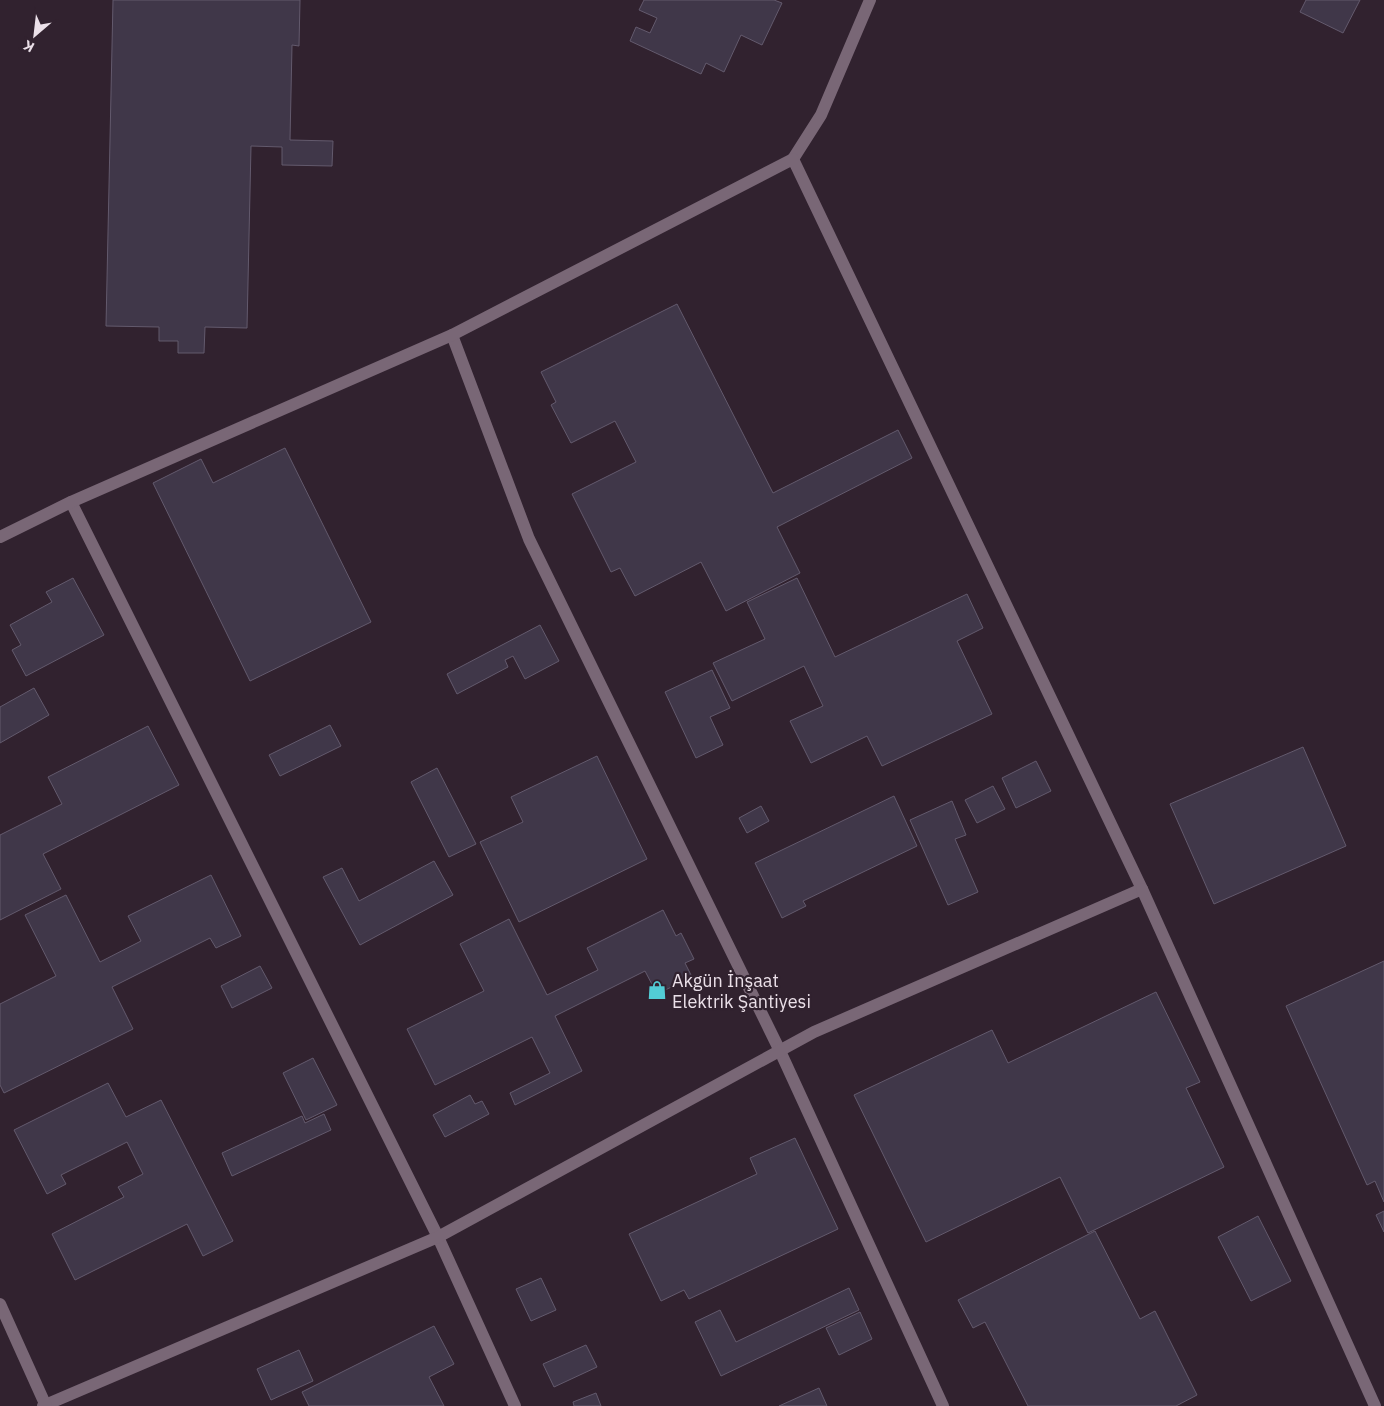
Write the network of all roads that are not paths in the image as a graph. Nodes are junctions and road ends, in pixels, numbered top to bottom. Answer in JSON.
{"nodes":[{"id":1,"x":870,"y":0,"type":"edge"},
{"id":2,"x":793,"y":159,"type":"junction"},
{"id":3,"x":452,"y":335,"type":"junction"},
{"id":4,"x":71,"y":502,"type":"junction"},
{"id":5,"x":0,"y":537,"type":"edge"},
{"id":6,"x":1142,"y":889,"type":"junction"},
{"id":7,"x":780,"y":1051,"type":"junction"},
{"id":8,"x":438,"y":1237,"type":"junction"},
{"id":9,"x":0,"y":1304,"type":"edge"},
{"id":10,"x":45,"y":1406,"type":"edge"},
{"id":11,"x":515,"y":1406,"type":"edge"},
{"id":12,"x":942,"y":1406,"type":"edge"},
{"id":13,"x":1375,"y":1406,"type":"edge"}],
"edges":[{"from":1,"to":2,"type":"street"},
{"from":2,"to":3,"type":"street"},
{"from":2,"to":6,"type":"street"},
{"from":3,"to":4,"type":"street"},
{"from":3,"to":7,"type":"street"},
{"from":4,"to":5,"type":"street"},
{"from":4,"to":8,"type":"street"},
{"from":6,"to":7,"type":"street"},
{"from":6,"to":13,"type":"street"},
{"from":7,"to":8,"type":"street"},
{"from":7,"to":12,"type":"street"},
{"from":8,"to":10,"type":"street"},
{"from":8,"to":11,"type":"street"},
{"from":9,"to":10,"type":"street"}]}
